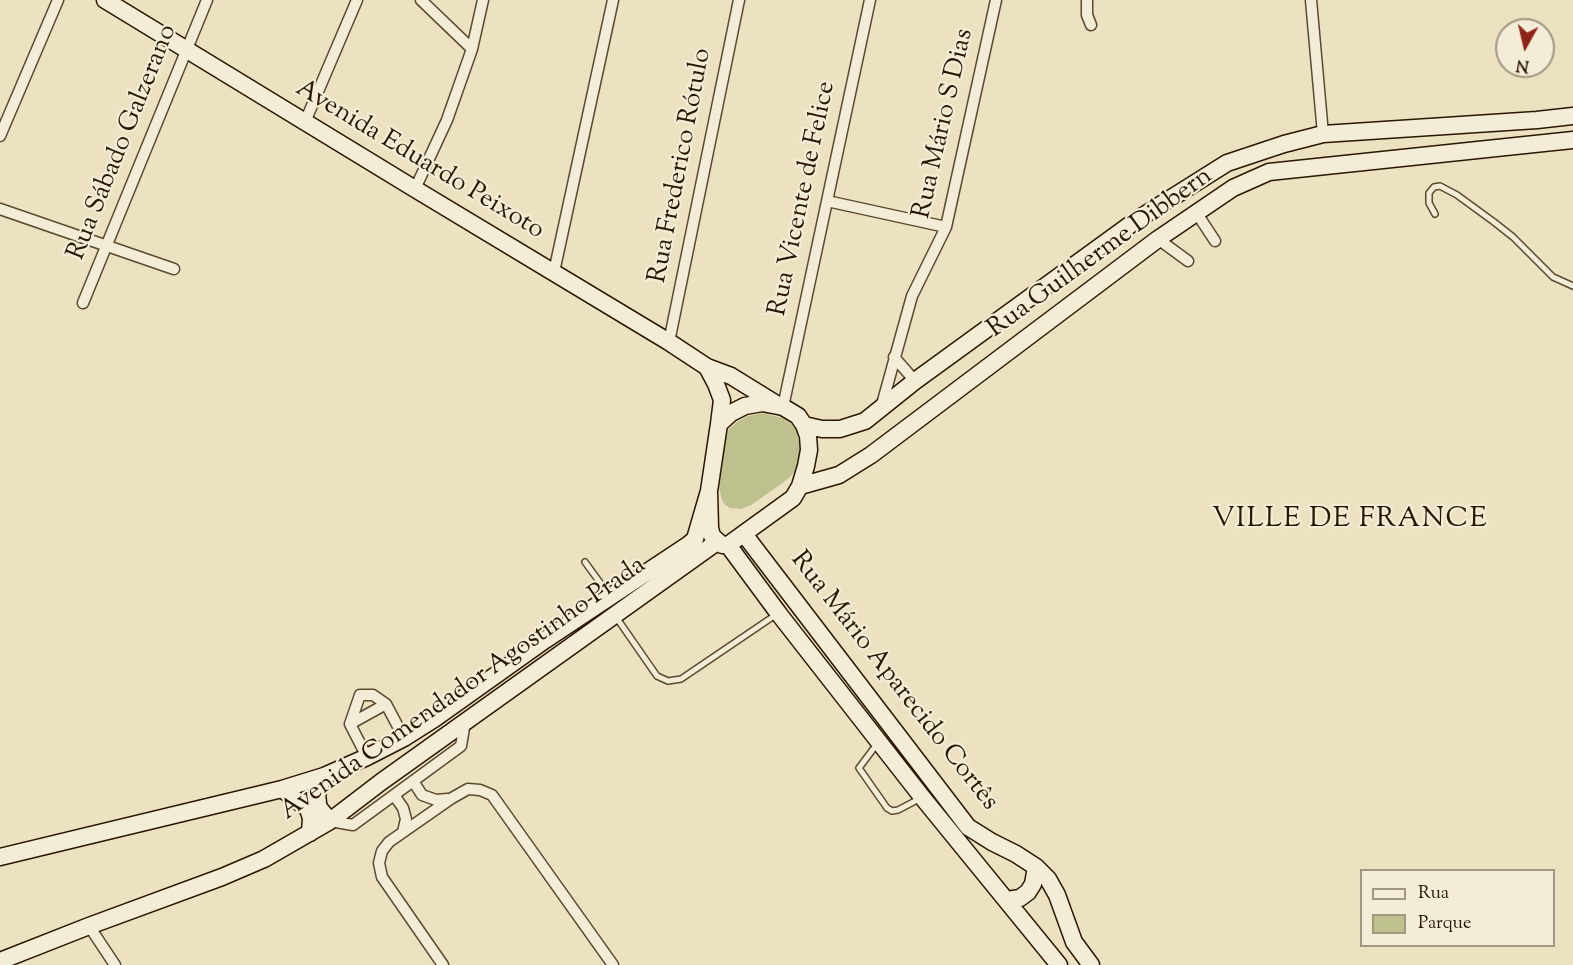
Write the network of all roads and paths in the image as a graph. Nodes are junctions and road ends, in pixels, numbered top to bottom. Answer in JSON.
{"nodes":[{"id":1,"x":58,"y":0,"type":"edge"},
{"id":2,"x":105,"y":0,"type":"edge"},
{"id":3,"x":207,"y":0,"type":"edge"},
{"id":4,"x":357,"y":0,"type":"edge"},
{"id":5,"x":422,"y":0,"type":"edge"},
{"id":6,"x":483,"y":0,"type":"edge"},
{"id":7,"x":613,"y":0,"type":"edge"},
{"id":8,"x":739,"y":0,"type":"edge"},
{"id":9,"x":870,"y":0,"type":"edge"},
{"id":10,"x":996,"y":0,"type":"edge"},
{"id":11,"x":1087,"y":0,"type":"edge"},
{"id":12,"x":1311,"y":0,"type":"edge"},
{"id":13,"x":1091,"y":25,"type":"dead end"},
{"id":14,"x":186,"y":49,"type":"junction"},
{"id":15,"x":472,"y":49,"type":"junction"},
{"id":16,"x":1573,"y":116,"type":"edge"},
{"id":17,"x":305,"y":122,"type":"junction"},
{"id":18,"x":1323,"y":134,"type":"junction"},
{"id":19,"x":0,"y":136,"type":"edge"},
{"id":20,"x":1566,"y":140,"type":"edge"},
{"id":21,"x":1573,"y":150,"type":"edge"},
{"id":22,"x":415,"y":189,"type":"junction"},
{"id":23,"x":827,"y":201,"type":"junction"},
{"id":24,"x":0,"y":209,"type":"edge"},
{"id":25,"x":1196,"y":212,"type":"junction"},
{"id":26,"x":1435,"y":214,"type":"dead end"},
{"id":27,"x":946,"y":227,"type":"junction"},
{"id":28,"x":1158,"y":239,"type":"junction"},
{"id":29,"x":1215,"y":241,"type":"dead end"},
{"id":30,"x":107,"y":245,"type":"junction"},
{"id":31,"x":1188,"y":261,"type":"dead end"},
{"id":32,"x":174,"y":269,"type":"dead end"},
{"id":33,"x":554,"y":272,"type":"junction"},
{"id":34,"x":1573,"y":286,"type":"edge"},
{"id":35,"x":83,"y":303,"type":"dead end"},
{"id":36,"x":669,"y":342,"type":"junction"},
{"id":37,"x":894,"y":357,"type":"junction"},
{"id":38,"x":707,"y":367,"type":"junction"},
{"id":39,"x":915,"y":381,"type":"junction"},
{"id":40,"x":780,"y":406,"type":"junction"},
{"id":41,"x":881,"y":408,"type":"junction"},
{"id":42,"x":719,"y":424,"type":"junction"},
{"id":43,"x":804,"y":425,"type":"junction"},
{"id":44,"x":800,"y":486,"type":"junction"},
{"id":45,"x":709,"y":490,"type":"junction"},
{"id":46,"x":744,"y":534,"type":"junction"},
{"id":47,"x":723,"y":544,"type":"junction"},
{"id":48,"x":585,"y":562,"type":"dead end"},
{"id":49,"x":610,"y":596,"type":"junction"},
{"id":50,"x":615,"y":614,"type":"junction"},
{"id":51,"x":779,"y":614,"type":"junction"},
{"id":52,"x":386,"y":704,"type":"junction"},
{"id":53,"x":465,"y":722,"type":"junction"},
{"id":54,"x":350,"y":724,"type":"junction"},
{"id":55,"x":398,"y":735,"type":"junction"},
{"id":56,"x":879,"y":741,"type":"junction"},
{"id":57,"x":368,"y":751,"type":"junction"},
{"id":58,"x":324,"y":776,"type":"junction"},
{"id":59,"x":413,"y":781,"type":"junction"},
{"id":60,"x":282,"y":789,"type":"junction"},
{"id":61,"x":394,"y":795,"type":"junction"},
{"id":62,"x":922,"y":797,"type":"junction"},
{"id":63,"x":452,"y":798,"type":"junction"},
{"id":64,"x":330,"y":821,"type":"junction"},
{"id":65,"x":403,"y":832,"type":"junction"},
{"id":66,"x":310,"y":833,"type":"junction"},
{"id":67,"x":0,"y":857,"type":"edge"},
{"id":68,"x":1036,"y":867,"type":"junction"},
{"id":69,"x":1057,"y":895,"type":"junction"},
{"id":70,"x":1007,"y":900,"type":"junction"},
{"id":71,"x":1020,"y":916,"type":"junction"},
{"id":72,"x":89,"y":926,"type":"junction"},
{"id":73,"x":0,"y":961,"type":"edge"},
{"id":74,"x":115,"y":965,"type":"edge"},
{"id":75,"x":443,"y":965,"type":"edge"},
{"id":76,"x":613,"y":965,"type":"edge"},
{"id":77,"x":1059,"y":965,"type":"edge"},
{"id":78,"x":1091,"y":965,"type":"edge"}],
"edges":[{"from":1,"to":19,"type":"street"},
{"from":2,"to":14,"type":"main road","name":"Avenida Eduardo Peixoto"},
{"from":3,"to":14,"type":"street","name":"Rua Sábado Galzerano"},
{"from":4,"to":17,"type":"street"},
{"from":5,"to":15,"type":"street"},
{"from":6,"to":15,"type":"street"},
{"from":7,"to":33,"type":"street"},
{"from":8,"to":36,"type":"street","name":"Rua Frederico Rótulo"},
{"from":9,"to":23,"type":"street","name":"Rua Vicente de Felice"},
{"from":10,"to":27,"type":"street","name":"Rua Mário S Dias"},
{"from":11,"to":13,"type":"street"},
{"from":12,"to":18,"type":"street"},
{"from":14,"to":17,"type":"main road","name":"Avenida Eduardo Peixoto"},
{"from":14,"to":30,"type":"street","name":"Rua Sábado Galzerano"},
{"from":15,"to":22,"type":"street"},
{"from":16,"to":18,"type":"main road","name":"Rua Guilherme Dibbern"},
{"from":17,"to":22,"type":"main road","name":"Avenida Eduardo Peixoto"},
{"from":18,"to":39,"type":"main road","name":"Rua Guilherme Dibbern"},
{"from":20,"to":21,"type":"street"},
{"from":20,"to":25,"type":"main road","name":"Rua Guilherme Dibbern"},
{"from":22,"to":33,"type":"main road","name":"Avenida Eduardo Peixoto"},
{"from":23,"to":27,"type":"street"},
{"from":23,"to":40,"type":"street","name":"Rua Vicente de Felice"},
{"from":24,"to":30,"type":"street"},
{"from":25,"to":28,"type":"main road","name":"Rua Guilherme Dibbern"},
{"from":25,"to":29,"type":"street"},
{"from":26,"to":34,"type":"lane"},
{"from":27,"to":37,"type":"street","name":"Rua Mário S Dias"},
{"from":28,"to":31,"type":"street"},
{"from":28,"to":44,"type":"main road","name":"Rua Guilherme Dibbern"},
{"from":30,"to":32,"type":"street"},
{"from":30,"to":35,"type":"street","name":"Rua Sábado Galzerano"},
{"from":33,"to":36,"type":"main road","name":"Avenida Eduardo Peixoto"},
{"from":36,"to":38,"type":"main road","name":"Avenida Eduardo Peixoto"},
{"from":37,"to":39,"type":"street"},
{"from":37,"to":41,"type":"street","name":"Rua Mário S Dias"},
{"from":38,"to":40,"type":"main road","name":"Avenida Eduardo Peixoto"},
{"from":38,"to":42,"type":"main road"},
{"from":39,"to":41,"type":"main road","name":"Rua Guilherme Dibbern"},
{"from":40,"to":42,"type":"main road"},
{"from":40,"to":43,"type":"main road","name":"Avenida Eduardo Peixoto"},
{"from":41,"to":43,"type":"main road","name":"Rua Guilherme Dibbern"},
{"from":42,"to":45,"type":"main road"},
{"from":43,"to":44,"type":"main road"},
{"from":44,"to":46,"type":"main road","name":"Avenida Comendador Agostinho Prada"},
{"from":45,"to":47,"type":"main road"},
{"from":45,"to":49,"type":"main road","name":"Avenida Comendador Agostinho Prada"},
{"from":46,"to":47,"type":"main road","name":"Avenida Comendador Agostinho Prada"},
{"from":46,"to":68,"type":"main road","name":"Rua Mário Aparecido Cortês"},
{"from":47,"to":50,"type":"main road","name":"Avenida Comendador Agostinho Prada"},
{"from":47,"to":51,"type":"main road","name":"Rua Mário Aparecido Cortês"},
{"from":48,"to":49,"type":"lane"},
{"from":49,"to":55,"type":"main road","name":"Avenida Comendador Agostinho Prada"},
{"from":50,"to":51,"type":"lane"},
{"from":50,"to":53,"type":"main road","name":"Avenida Comendador Agostinho Prada"},
{"from":51,"to":56,"type":"main road","name":"Rua Mário Aparecido Cortês"},
{"from":52,"to":54,"type":"street"},
{"from":52,"to":54,"type":"street"},
{"from":52,"to":55,"type":"street"},
{"from":53,"to":59,"type":"street"},
{"from":53,"to":64,"type":"main road","name":"Avenida Comendador Agostinho Prada"},
{"from":54,"to":57,"type":"street"},
{"from":55,"to":57,"type":"main road","name":"Avenida Comendador Agostinho Prada"},
{"from":56,"to":62,"type":"main road","name":"Rua Mário Aparecido Cortês"},
{"from":56,"to":62,"type":"lane"},
{"from":57,"to":58,"type":"main road","name":"Avenida Comendador Agostinho Prada"},
{"from":58,"to":60,"type":"main road","name":"Avenida Comendador Agostinho Prada"},
{"from":58,"to":64,"type":"main road"},
{"from":59,"to":61,"type":"street"},
{"from":59,"to":63,"type":"street"},
{"from":60,"to":66,"type":"main road"},
{"from":60,"to":67,"type":"main road","name":"Avenida Comendador Agostinho Prada"},
{"from":61,"to":64,"type":"street"},
{"from":61,"to":65,"type":"street"},
{"from":62,"to":70,"type":"main road","name":"Rua Mário Aparecido Cortês"},
{"from":63,"to":65,"type":"street"},
{"from":63,"to":76,"type":"street"},
{"from":64,"to":66,"type":"main road","name":"Avenida Comendador Agostinho Prada"},
{"from":65,"to":75,"type":"street"},
{"from":66,"to":72,"type":"main road","name":"Avenida Comendador Agostinho Prada"},
{"from":68,"to":69,"type":"main road","name":"Rua Mário Aparecido Cortês"},
{"from":68,"to":70,"type":"main road"},
{"from":69,"to":71,"type":"main road"},
{"from":69,"to":78,"type":"main road","name":"Rua Mário Aparecido Cortês"},
{"from":70,"to":71,"type":"main road","name":"Rua Mário Aparecido Cortês"},
{"from":71,"to":77,"type":"main road","name":"Rua Mário Aparecido Cortês"},
{"from":72,"to":73,"type":"main road","name":"Avenida Comendador Agostinho Prada"},
{"from":72,"to":74,"type":"street"}]}
